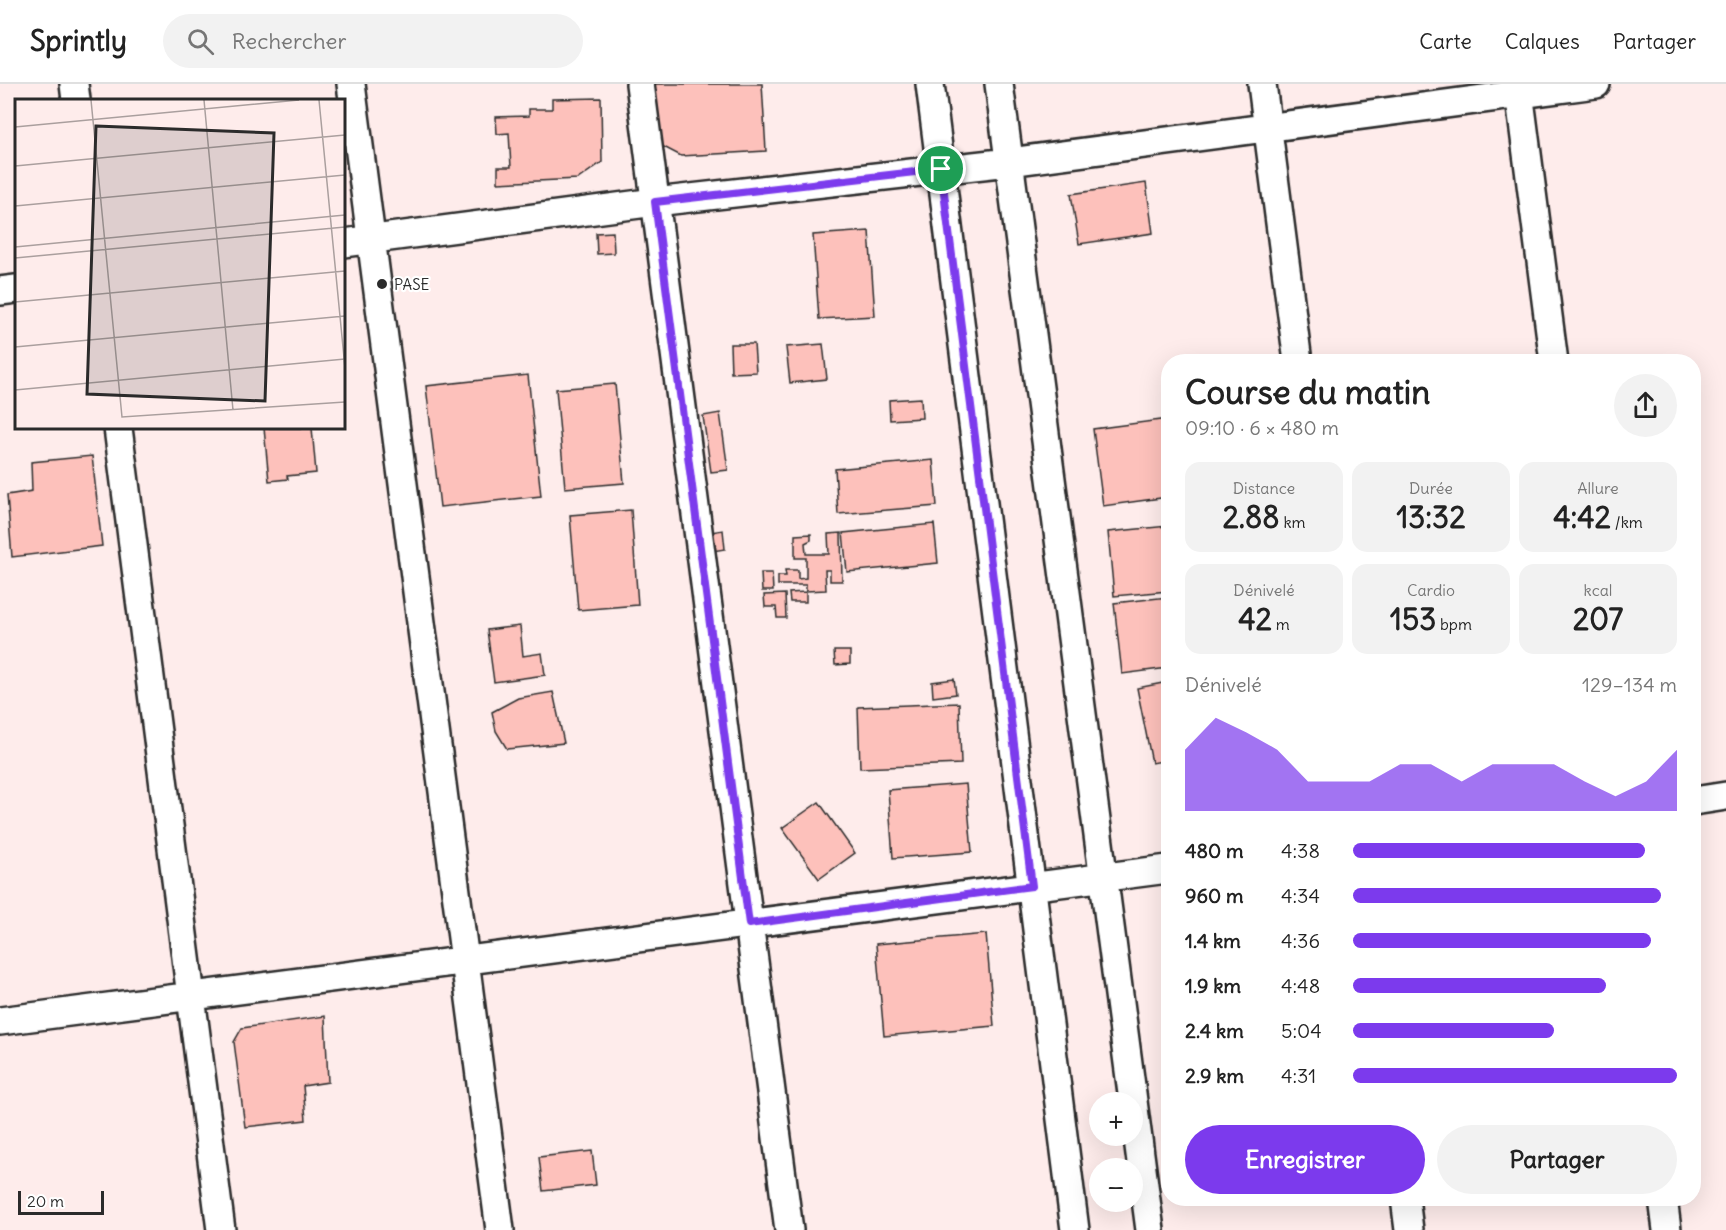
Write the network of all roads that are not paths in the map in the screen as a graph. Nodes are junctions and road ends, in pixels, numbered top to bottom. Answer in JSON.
{"nodes":[{"id":1,"x":74,"y":84,"type":"edge"},
{"id":2,"x":351,"y":84,"type":"edge"},
{"id":3,"x":640,"y":84,"type":"edge"},
{"id":4,"x":930,"y":84,"type":"edge"},
{"id":5,"x":999,"y":84,"type":"edge"},
{"id":6,"x":1262,"y":84,"type":"edge"},
{"id":7,"x":1596,"y":84,"type":"edge"},
{"id":8,"x":1519,"y":88,"type":"edge"},
{"id":9,"x":76,"y":99,"type":"edge"},
{"id":10,"x":1268,"y":127,"type":"junction"},
{"id":11,"x":1009,"y":162,"type":"junction"},
{"id":12,"x":941,"y":169,"type":"junction"},
{"id":13,"x":655,"y":202,"type":"junction"},
{"id":14,"x":371,"y":239,"type":"junction"},
{"id":15,"x":345,"y":243,"type":"edge"},
{"id":16,"x":15,"y":289,"type":"edge"},
{"id":17,"x":0,"y":291,"type":"edge"},
{"id":18,"x":1297,"y":354,"type":"edge"},
{"id":19,"x":1553,"y":354,"type":"edge"},
{"id":20,"x":118,"y":429,"type":"edge"},
{"id":21,"x":1726,"y":796,"type":"edge"},
{"id":22,"x":1701,"y":800,"type":"edge"},
{"id":23,"x":1161,"y":870,"type":"edge"},
{"id":24,"x":1104,"y":878,"type":"junction"},
{"id":25,"x":1032,"y":886,"type":"junction"},
{"id":26,"x":749,"y":924,"type":"junction"},
{"id":27,"x":465,"y":960,"type":"junction"},
{"id":28,"x":191,"y":996,"type":"junction"},
{"id":29,"x":0,"y":1021,"type":"edge"},
{"id":30,"x":1406,"y":1206,"type":"edge"},
{"id":31,"x":1664,"y":1206,"type":"edge"},
{"id":32,"x":221,"y":1230,"type":"edge"},
{"id":33,"x":500,"y":1230,"type":"edge"},
{"id":34,"x":789,"y":1230,"type":"edge"},
{"id":35,"x":1075,"y":1230,"type":"edge"},
{"id":36,"x":1150,"y":1230,"type":"edge"},
{"id":37,"x":1409,"y":1230,"type":"edge"},
{"id":38,"x":1667,"y":1230,"type":"edge"}],
"edges":[{"from":1,"to":9,"type":"street"},
{"from":2,"to":14,"type":"street"},
{"from":3,"to":13,"type":"street"},
{"from":4,"to":12,"type":"street"},
{"from":5,"to":11,"type":"street"},
{"from":6,"to":10,"type":"street"},
{"from":7,"to":8,"type":"street"},
{"from":8,"to":10,"type":"street"},
{"from":8,"to":19,"type":"street"},
{"from":10,"to":11,"type":"street"},
{"from":10,"to":18,"type":"street"},
{"from":11,"to":12,"type":"street"},
{"from":11,"to":24,"type":"street"},
{"from":12,"to":13,"type":"street"},
{"from":12,"to":25,"type":"street"},
{"from":13,"to":14,"type":"street"},
{"from":13,"to":26,"type":"street"},
{"from":14,"to":15,"type":"street"},
{"from":14,"to":27,"type":"street"},
{"from":16,"to":17,"type":"street"},
{"from":20,"to":28,"type":"street"},
{"from":21,"to":22,"type":"street"},
{"from":23,"to":24,"type":"street"},
{"from":24,"to":25,"type":"street"},
{"from":24,"to":36,"type":"street"},
{"from":25,"to":26,"type":"street"},
{"from":25,"to":35,"type":"street"},
{"from":26,"to":27,"type":"street"},
{"from":26,"to":34,"type":"street"},
{"from":27,"to":28,"type":"street"},
{"from":27,"to":33,"type":"street"},
{"from":28,"to":29,"type":"street"},
{"from":28,"to":32,"type":"street"},
{"from":30,"to":37,"type":"street"},
{"from":31,"to":38,"type":"street"}]}
